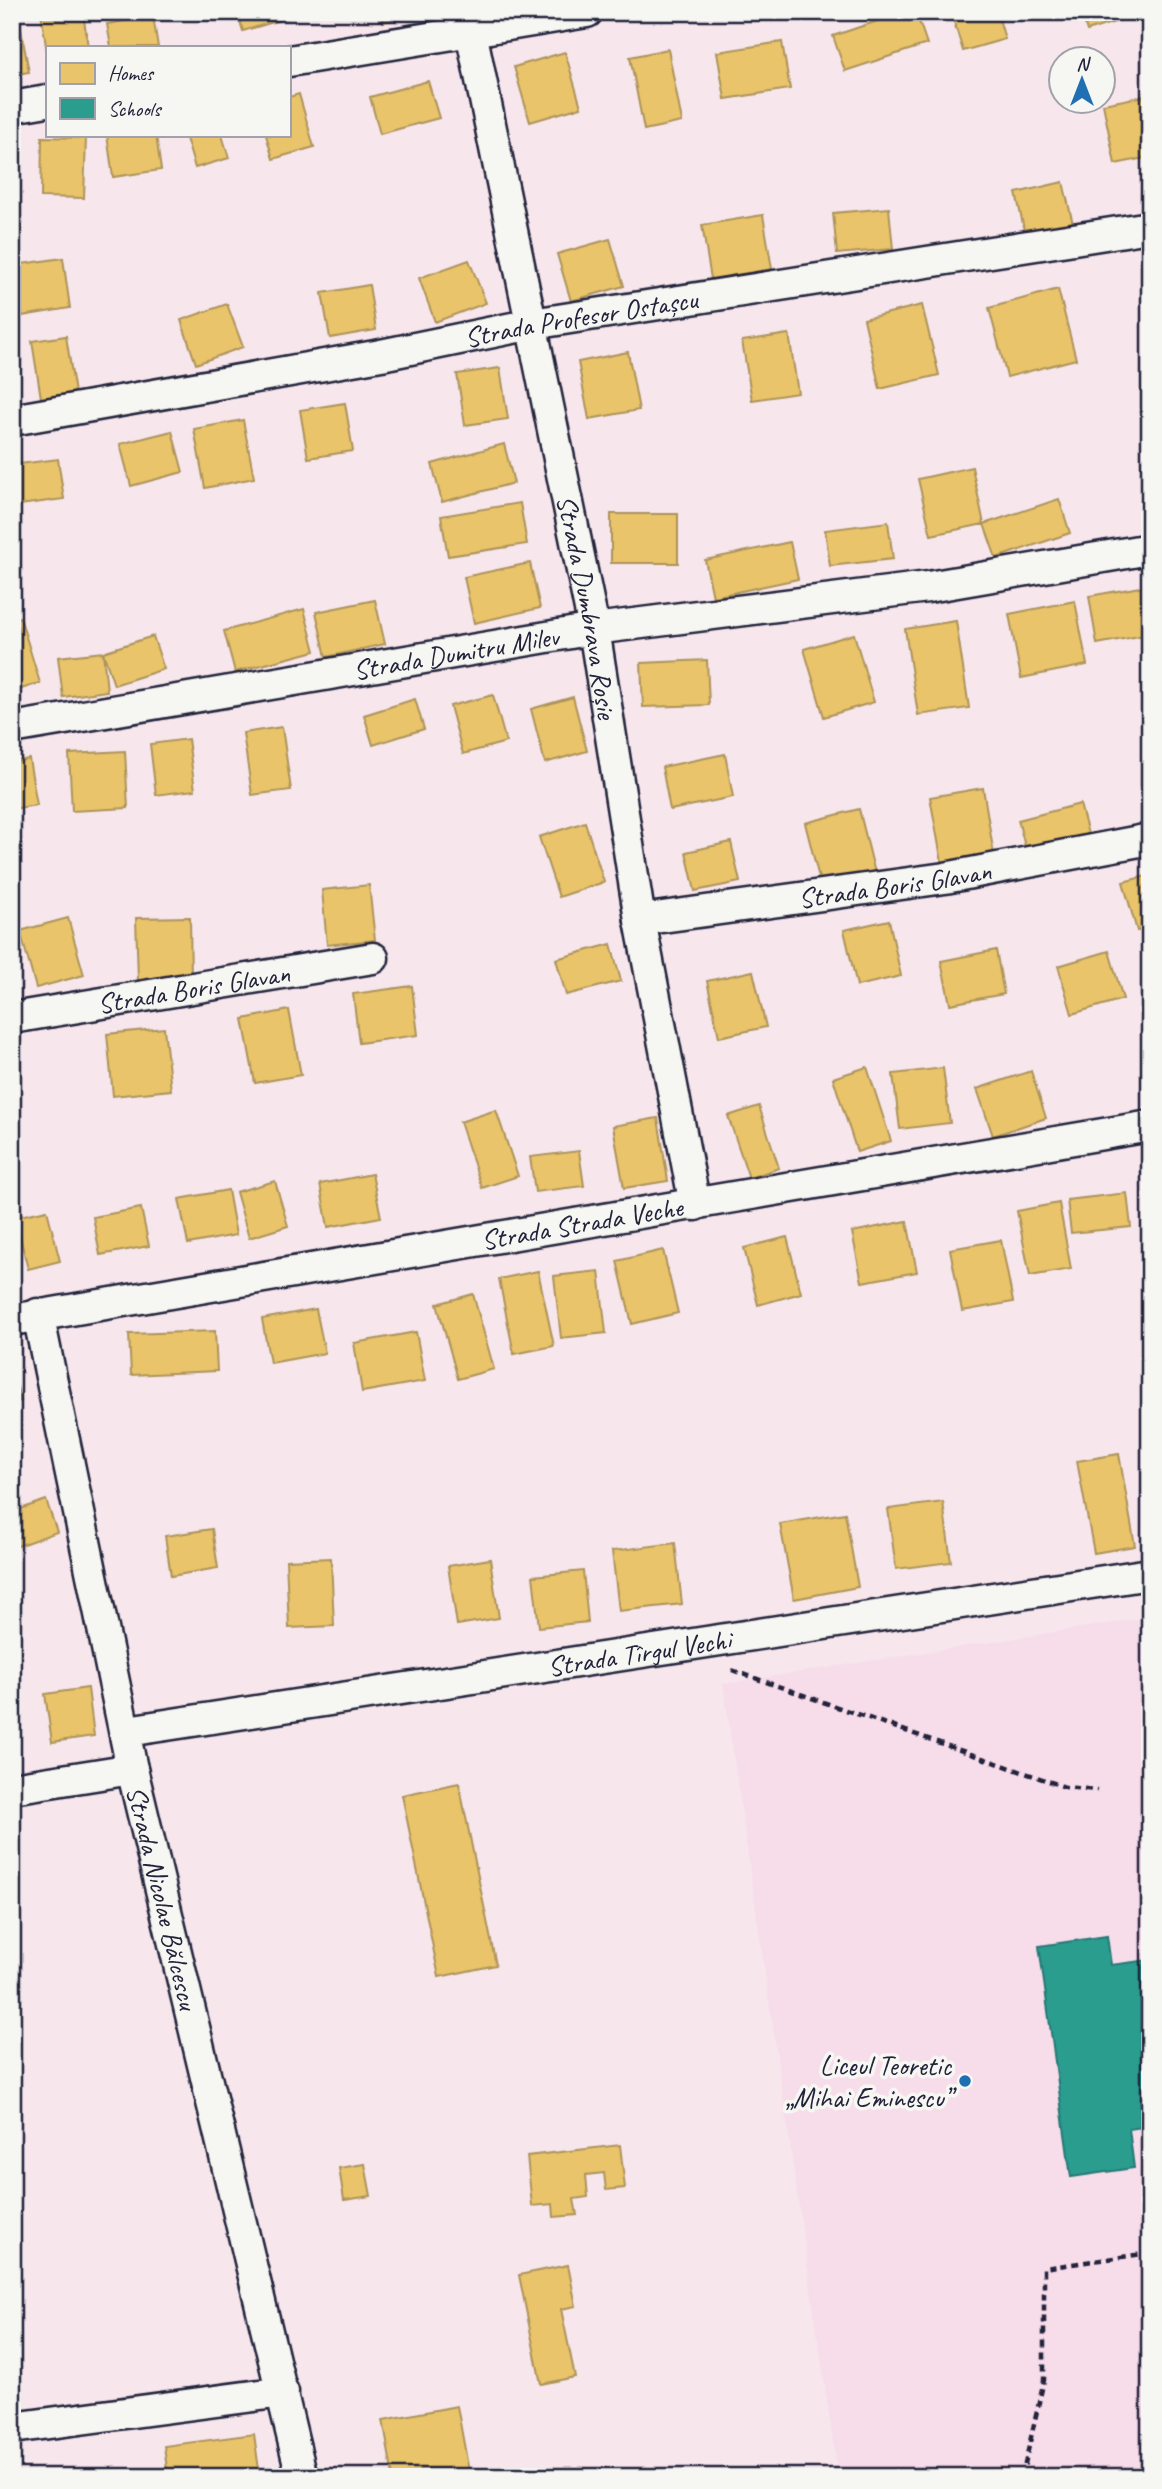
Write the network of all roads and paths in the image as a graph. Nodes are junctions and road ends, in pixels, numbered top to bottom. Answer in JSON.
{"nodes":[{"id":1,"x":587,"y":12,"type":"edge"},
{"id":2,"x":469,"y":22,"type":"edge"},
{"id":3,"x":290,"y":61,"type":"edge"},
{"id":4,"x":46,"y":101,"type":"edge"},
{"id":5,"x":12,"y":107,"type":"edge"},
{"id":6,"x":1150,"y":227,"type":"edge"},
{"id":7,"x":532,"y":324,"type":"junction"},
{"id":8,"x":12,"y":420,"type":"edge"},
{"id":9,"x":1150,"y":549,"type":"edge"},
{"id":10,"x":594,"y":629,"type":"junction"},
{"id":11,"x":12,"y":728,"type":"edge"},
{"id":12,"x":1150,"y":839,"type":"edge"},
{"id":13,"x":640,"y":920,"type":"junction"},
{"id":14,"x":373,"y":958,"type":"dead end"},
{"id":15,"x":12,"y":1017,"type":"edge"},
{"id":16,"x":1150,"y":1126,"type":"edge"},
{"id":17,"x":695,"y":1205,"type":"junction"},
{"id":18,"x":25,"y":1317,"type":"edge"},
{"id":19,"x":1150,"y":1574,"type":"edge"},
{"id":20,"x":724,"y":1668,"type":"dead end"},
{"id":21,"x":127,"y":1731,"type":"junction"},
{"id":22,"x":132,"y":1769,"type":"junction"},
{"id":23,"x":12,"y":1788,"type":"edge"},
{"id":24,"x":1097,"y":1790,"type":"dead end"},
{"id":25,"x":1150,"y":2253,"type":"edge"},
{"id":26,"x":282,"y":2392,"type":"junction"},
{"id":27,"x":12,"y":2428,"type":"edge"},
{"id":28,"x":302,"y":2477,"type":"edge"},
{"id":29,"x":1023,"y":2477,"type":"edge"}],
"edges":[{"from":1,"to":2,"type":"street"},
{"from":2,"to":3,"type":"street"},
{"from":2,"to":7,"type":"street","name":"Strada Dumbrava Roșie"},
{"from":4,"to":5,"type":"street"},
{"from":6,"to":7,"type":"street","name":"Strada Profesor Ostașcu"},
{"from":7,"to":8,"type":"street","name":"Strada Profesor Ostașcu"},
{"from":7,"to":10,"type":"street","name":"Strada Dumbrava Roșie"},
{"from":9,"to":10,"type":"street","name":"Strada Dumitru Milev"},
{"from":10,"to":11,"type":"street","name":"Strada Dumitru Milev"},
{"from":10,"to":13,"type":"street","name":"Strada Dumbrava Roșie"},
{"from":12,"to":13,"type":"street","name":"Strada Boris Glavan"},
{"from":13,"to":17,"type":"street","name":"Strada Dumbrava Roșie"},
{"from":14,"to":15,"type":"street","name":"Strada Boris Glavan"},
{"from":16,"to":17,"type":"street","name":"Strada Strada Veche"},
{"from":17,"to":18,"type":"street","name":"Strada Strada Veche"},
{"from":18,"to":21,"type":"street","name":"Strada Nicolae Bălcescu"},
{"from":19,"to":21,"type":"street","name":"Strada Tîrgul Vechi"},
{"from":20,"to":24,"type":"path"},
{"from":21,"to":22,"type":"street","name":"Strada Nicolae Bălcescu"},
{"from":22,"to":23,"type":"street"},
{"from":22,"to":26,"type":"street","name":"Strada Nicolae Bălcescu"},
{"from":25,"to":29,"type":"path"},
{"from":26,"to":27,"type":"street"},
{"from":26,"to":28,"type":"street","name":"Strada Nicolae Bălcescu"}]}
